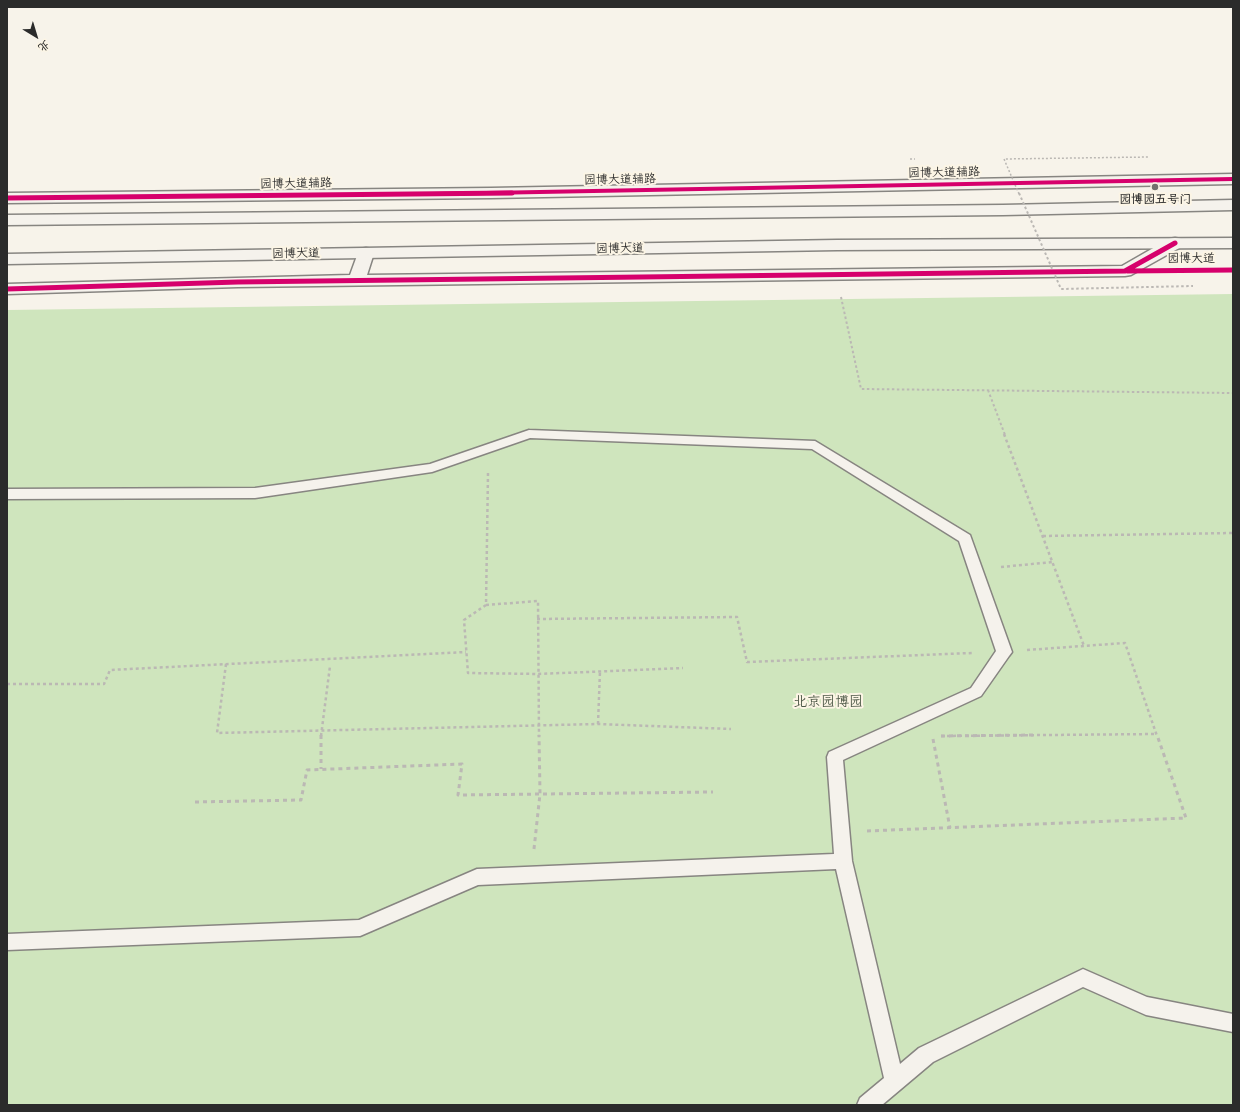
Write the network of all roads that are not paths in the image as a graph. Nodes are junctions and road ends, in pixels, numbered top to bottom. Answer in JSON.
{"nodes":[{"id":1,"x":1233,"y":179,"type":"edge"},
{"id":2,"x":491,"y":193,"type":"junction"},
{"id":3,"x":7,"y":198,"type":"edge"},
{"id":4,"x":1233,"y":205,"type":"edge"},
{"id":5,"x":489,"y":216,"type":"junction"},
{"id":6,"x":7,"y":220,"type":"edge"},
{"id":7,"x":1175,"y":243,"type":"junction"},
{"id":8,"x":1233,"y":243,"type":"edge"},
{"id":9,"x":366,"y":253,"type":"junction"},
{"id":10,"x":7,"y":259,"type":"edge"},
{"id":11,"x":357,"y":280,"type":"junction"},
{"id":12,"x":7,"y":289,"type":"edge"},
{"id":13,"x":7,"y":494,"type":"edge"},
{"id":14,"x":843,"y":861,"type":"junction"},
{"id":15,"x":7,"y":942,"type":"edge"},
{"id":16,"x":1233,"y":1023,"type":"edge"},
{"id":17,"x":894,"y":1082,"type":"junction"},
{"id":18,"x":867,"y":1105,"type":"edge"}],
"edges":[{"from":1,"to":2,"type":"street","name":"园博大道辅路"},
{"from":2,"to":3,"type":"street","name":"园博大道辅路"},
{"from":2,"to":5,"type":"street"},
{"from":4,"to":5,"type":"street"},
{"from":5,"to":6,"type":"street"},
{"from":7,"to":8,"type":"street","name":"园博大道"},
{"from":7,"to":9,"type":"street","name":"园博大道"},
{"from":7,"to":11,"type":"street"},
{"from":9,"to":10,"type":"street","name":"园博大道"},
{"from":9,"to":11,"type":"street"},
{"from":11,"to":12,"type":"street"},
{"from":13,"to":14,"type":"lane"},
{"from":14,"to":15,"type":"lane"},
{"from":14,"to":17,"type":"lane"},
{"from":16,"to":17,"type":"lane"},
{"from":17,"to":18,"type":"lane"}]}
